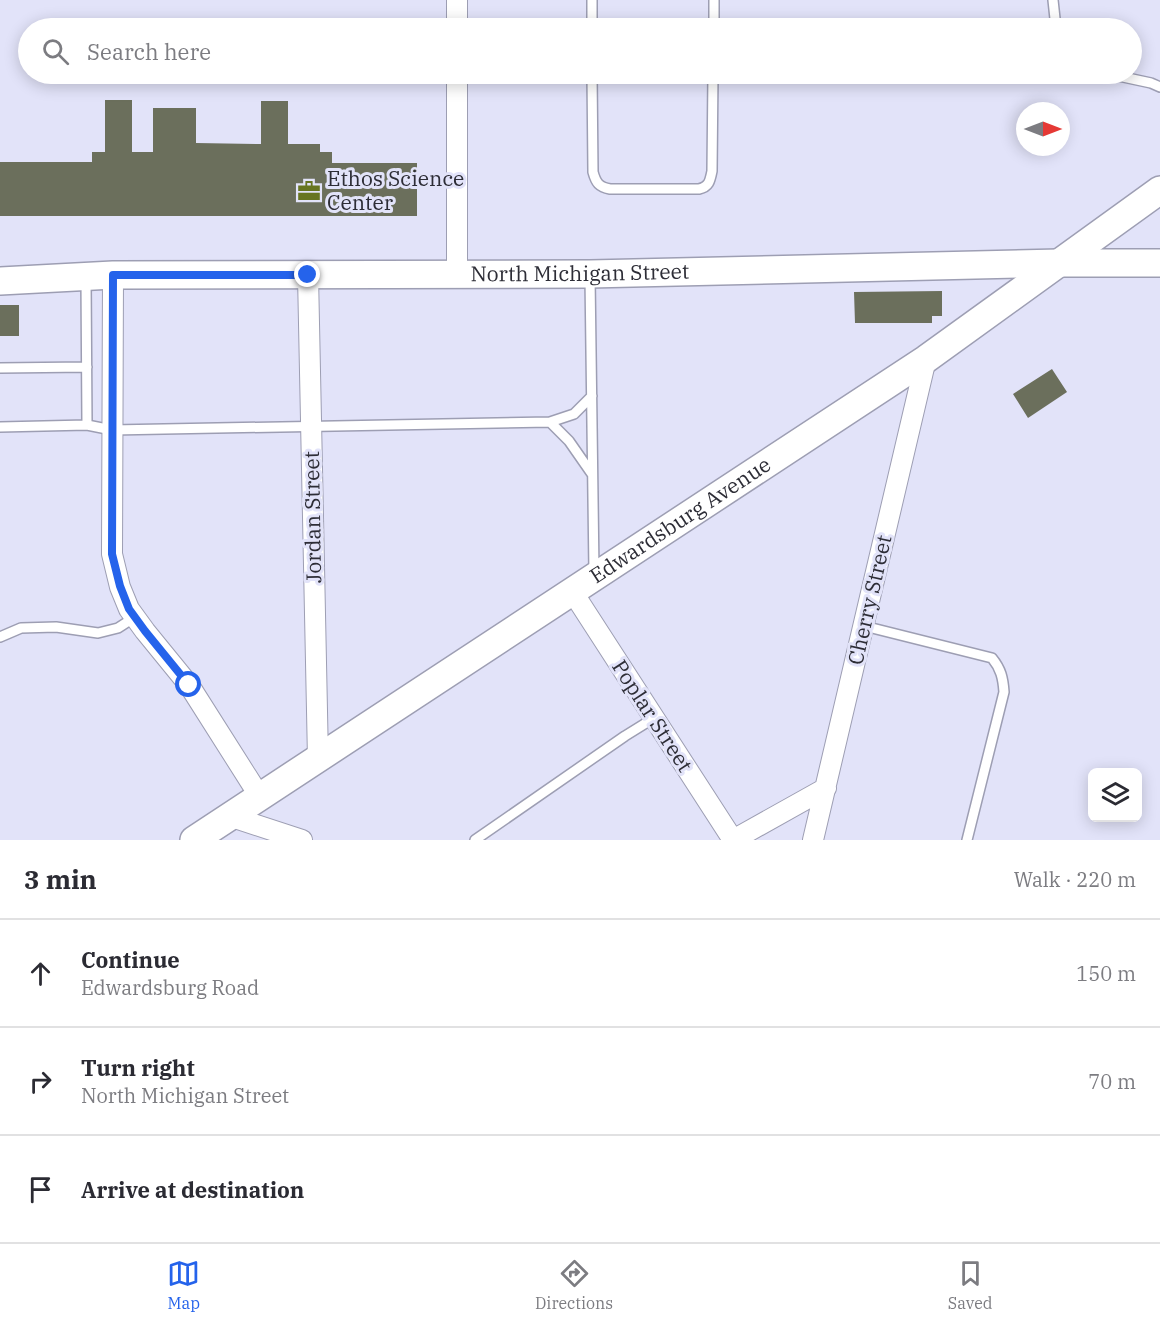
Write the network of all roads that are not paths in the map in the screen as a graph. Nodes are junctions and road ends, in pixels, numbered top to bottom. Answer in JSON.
{"nodes":[{"id":1,"x":458,"y":0,"type":"edge"},
{"id":2,"x":592,"y":0,"type":"edge"},
{"id":3,"x":714,"y":0,"type":"edge"},
{"id":4,"x":1053,"y":0,"type":"edge"},
{"id":5,"x":457,"y":18,"type":"edge"},
{"id":6,"x":592,"y":18,"type":"edge"},
{"id":7,"x":714,"y":18,"type":"edge"},
{"id":8,"x":1055,"y":18,"type":"edge"},
{"id":9,"x":1142,"y":81,"type":"edge"},
{"id":10,"x":457,"y":84,"type":"edge"},
{"id":11,"x":592,"y":84,"type":"edge"},
{"id":12,"x":713,"y":84,"type":"edge"},
{"id":13,"x":1160,"y":87,"type":"edge"},
{"id":14,"x":1160,"y":190,"type":"edge"},
{"id":15,"x":1059,"y":263,"type":"junction"},
{"id":16,"x":1160,"y":263,"type":"edge"},
{"id":17,"x":590,"y":274,"type":"junction"},
{"id":18,"x":113,"y":275,"type":"junction"},
{"id":19,"x":308,"y":275,"type":"junction"},
{"id":20,"x":457,"y":275,"type":"junction"},
{"id":21,"x":86,"y":277,"type":"junction"},
{"id":22,"x":0,"y":281,"type":"edge"},
{"id":23,"x":926,"y":359,"type":"junction"},
{"id":24,"x":87,"y":367,"type":"junction"},
{"id":25,"x":0,"y":368,"type":"edge"},
{"id":26,"x":592,"y":396,"type":"junction"},
{"id":27,"x":550,"y":422,"type":"junction"},
{"id":28,"x":87,"y":425,"type":"junction"},
{"id":29,"x":311,"y":427,"type":"junction"},
{"id":30,"x":0,"y":428,"type":"edge"},
{"id":31,"x":112,"y":430,"type":"junction"},
{"id":32,"x":593,"y":475,"type":"junction"},
{"id":33,"x":583,"y":584,"type":"junction"},
{"id":34,"x":135,"y":617,"type":"junction"},
{"id":35,"x":864,"y":626,"type":"junction"},
{"id":36,"x":0,"y":636,"type":"edge"},
{"id":37,"x":654,"y":718,"type":"junction"},
{"id":38,"x":318,"y":759,"type":"junction"},
{"id":39,"x":826,"y":788,"type":"junction"},
{"id":40,"x":260,"y":797,"type":"junction"},
{"id":41,"x":229,"y":816,"type":"junction"},
{"id":42,"x":195,"y":840,"type":"edge"},
{"id":43,"x":302,"y":840,"type":"edge"},
{"id":44,"x":475,"y":840,"type":"edge"},
{"id":45,"x":733,"y":840,"type":"edge"},
{"id":46,"x":813,"y":840,"type":"edge"},
{"id":47,"x":967,"y":840,"type":"edge"}],
"edges":[{"from":1,"to":5,"type":"street"},
{"from":2,"to":6,"type":"lane"},
{"from":3,"to":7,"type":"lane"},
{"from":4,"to":8,"type":"lane"},
{"from":9,"to":13,"type":"lane"},
{"from":10,"to":20,"type":"street"},
{"from":11,"to":12,"type":"lane"},
{"from":14,"to":15,"type":"street","name":"Edwardsburg Avenue"},
{"from":15,"to":16,"type":"street","name":"North Michigan Street"},
{"from":15,"to":17,"type":"street","name":"North Michigan Street"},
{"from":15,"to":23,"type":"street","name":"Edwardsburg Avenue"},
{"from":17,"to":20,"type":"street","name":"North Michigan Street"},
{"from":17,"to":26,"type":"lane"},
{"from":18,"to":19,"type":"street","name":"North Michigan Street"},
{"from":18,"to":21,"type":"street","name":"North Michigan Street"},
{"from":18,"to":31,"type":"street"},
{"from":19,"to":20,"type":"street","name":"North Michigan Street"},
{"from":19,"to":29,"type":"street","name":"Jordan Street"},
{"from":21,"to":22,"type":"street","name":"North Michigan Street"},
{"from":21,"to":24,"type":"lane"},
{"from":23,"to":33,"type":"street","name":"Edwardsburg Avenue"},
{"from":23,"to":35,"type":"street","name":"Cherry Street"},
{"from":24,"to":25,"type":"lane"},
{"from":24,"to":28,"type":"lane"},
{"from":26,"to":27,"type":"lane"},
{"from":26,"to":32,"type":"lane"},
{"from":27,"to":29,"type":"lane"},
{"from":27,"to":32,"type":"lane"},
{"from":28,"to":30,"type":"lane"},
{"from":28,"to":31,"type":"lane"},
{"from":29,"to":31,"type":"lane"},
{"from":29,"to":38,"type":"street","name":"Jordan Street"},
{"from":31,"to":34,"type":"street"},
{"from":32,"to":33,"type":"lane"},
{"from":33,"to":37,"type":"street","name":"Poplar Street"},
{"from":33,"to":38,"type":"street","name":"Edwardsburg Avenue"},
{"from":34,"to":36,"type":"lane"},
{"from":34,"to":40,"type":"street"},
{"from":35,"to":39,"type":"street","name":"Cherry Street"},
{"from":35,"to":47,"type":"lane"},
{"from":37,"to":44,"type":"lane"},
{"from":37,"to":45,"type":"street","name":"Poplar Street"},
{"from":38,"to":40,"type":"street","name":"Edwardsburg Avenue"},
{"from":39,"to":45,"type":"street"},
{"from":39,"to":46,"type":"street","name":"Cherry Street"},
{"from":40,"to":41,"type":"street","name":"Edwardsburg Avenue"},
{"from":41,"to":42,"type":"street","name":"Edwardsburg Avenue"},
{"from":41,"to":43,"type":"street"}]}
